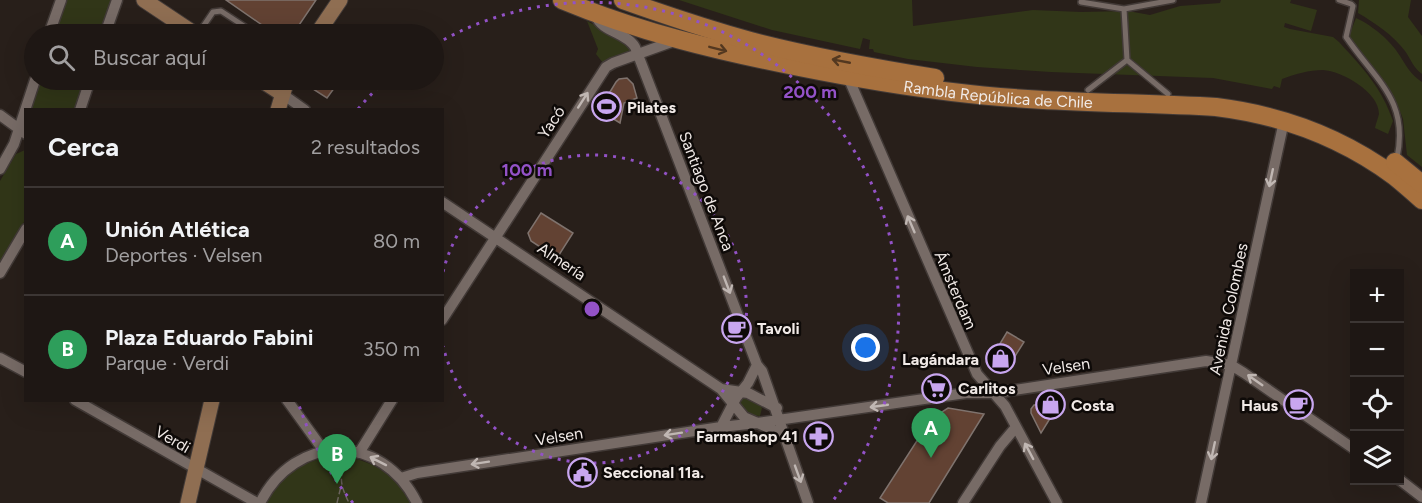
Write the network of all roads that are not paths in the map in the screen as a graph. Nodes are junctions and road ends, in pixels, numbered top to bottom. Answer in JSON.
{"nodes":[{"id":1,"x":61,"y":0,"type":"edge"},
{"id":2,"x":117,"y":0,"type":"edge"},
{"id":3,"x":144,"y":0,"type":"edge"},
{"id":4,"x":340,"y":0,"type":"edge"},
{"id":5,"x":562,"y":0,"type":"edge"},
{"id":6,"x":623,"y":0,"type":"edge"},
{"id":7,"x":1173,"y":0,"type":"edge"},
{"id":8,"x":1339,"y":0,"type":"edge"},
{"id":9,"x":1081,"y":2,"type":"dead end"},
{"id":10,"x":1124,"y":9,"type":"junction"},
{"id":11,"x":594,"y":13,"type":"junction"},
{"id":12,"x":53,"y":24,"type":"edge"},
{"id":13,"x":109,"y":24,"type":"edge"},
{"id":14,"x":181,"y":24,"type":"edge"},
{"id":15,"x":204,"y":24,"type":"edge"},
{"id":16,"x":241,"y":24,"type":"edge"},
{"id":17,"x":324,"y":24,"type":"edge"},
{"id":18,"x":678,"y":40,"type":"junction"},
{"id":19,"x":639,"y":55,"type":"junction"},
{"id":20,"x":1127,"y":60,"type":"junction"},
{"id":21,"x":848,"y":77,"type":"junction"},
{"id":22,"x":32,"y":90,"type":"edge"},
{"id":23,"x":87,"y":90,"type":"edge"},
{"id":24,"x":283,"y":90,"type":"edge"},
{"id":25,"x":288,"y":90,"type":"edge"},
{"id":26,"x":1088,"y":90,"type":"junction"},
{"id":27,"x":1168,"y":94,"type":"junction"},
{"id":28,"x":28,"y":108,"type":"edge"},
{"id":29,"x":81,"y":108,"type":"edge"},
{"id":30,"x":278,"y":108,"type":"edge"},
{"id":31,"x":303,"y":108,"type":"edge"},
{"id":32,"x":0,"y":115,"type":"edge"},
{"id":33,"x":1284,"y":121,"type":"junction"},
{"id":34,"x":22,"y":132,"type":"edge"},
{"id":35,"x":1396,"y":163,"type":"junction"},
{"id":36,"x":0,"y":168,"type":"edge"},
{"id":37,"x":1422,"y":184,"type":"edge"},
{"id":38,"x":1422,"y":200,"type":"edge"},
{"id":39,"x":444,"y":203,"type":"edge"},
{"id":40,"x":24,"y":233,"type":"edge"},
{"id":41,"x":495,"y":237,"type":"junction"},
{"id":42,"x":0,"y":273,"type":"edge"},
{"id":43,"x":444,"y":317,"type":"edge"},
{"id":44,"x":0,"y":358,"type":"edge"},
{"id":45,"x":757,"y":365,"type":"junction"},
{"id":46,"x":1231,"y":365,"type":"junction"},
{"id":47,"x":24,"y":371,"type":"edge"},
{"id":48,"x":721,"y":389,"type":"junction"},
{"id":49,"x":740,"y":391,"type":"junction"},
{"id":50,"x":995,"y":393,"type":"junction"},
{"id":51,"x":79,"y":402,"type":"edge"},
{"id":52,"x":212,"y":402,"type":"edge"},
{"id":53,"x":288,"y":402,"type":"edge"},
{"id":54,"x":391,"y":402,"type":"edge"},
{"id":55,"x":732,"y":405,"type":"junction"},
{"id":56,"x":773,"y":405,"type":"junction"},
{"id":57,"x":793,"y":417,"type":"junction"},
{"id":58,"x":778,"y":420,"type":"junction"},
{"id":59,"x":758,"y":423,"type":"junction"},
{"id":60,"x":721,"y":427,"type":"junction"},
{"id":61,"x":1016,"y":427,"type":"junction"},
{"id":62,"x":784,"y":438,"type":"junction"},
{"id":63,"x":1350,"y":446,"type":"edge"},
{"id":64,"x":324,"y":452,"type":"junction"},
{"id":65,"x":359,"y":453,"type":"junction"},
{"id":66,"x":197,"y":469,"type":"junction"},
{"id":67,"x":401,"y":478,"type":"junction"},
{"id":68,"x":1404,"y":483,"type":"edge"},
{"id":69,"x":1422,"y":496,"type":"edge"},
{"id":70,"x":188,"y":503,"type":"edge"},
{"id":71,"x":258,"y":503,"type":"edge"},
{"id":72,"x":417,"y":503,"type":"edge"},
{"id":73,"x":808,"y":503,"type":"edge"},
{"id":74,"x":963,"y":503,"type":"edge"},
{"id":75,"x":1057,"y":503,"type":"edge"},
{"id":76,"x":1201,"y":503,"type":"edge"}],
"edges":[{"from":1,"to":12,"type":"street"},
{"from":2,"to":13,"type":"street"},
{"from":3,"to":14,"type":"street"},
{"from":4,"to":17,"type":"street"},
{"from":5,"to":11,"type":"main road","name":"Rambla República de Chile"},
{"from":26,"to":6,"type":"main road","name":"Rambla República de Chile","one_way":true},
{"from":7,"to":10,"type":"lane"},
{"from":8,"to":35,"type":"lane"},
{"from":9,"to":10,"type":"lane"},
{"from":10,"to":20,"type":"lane"},
{"from":11,"to":18,"type":"main road","name":"Rambla República de Chile"},
{"from":11,"to":19,"type":"street","name":"Santiago de Anca"},
{"from":15,"to":16,"type":"lane"},
{"from":18,"to":19,"type":"street","name":"Yacó"},
{"from":18,"to":21,"type":"main road","name":"Rambla República de Chile","one_way":true},
{"from":41,"to":19,"type":"street","name":"Yacó","one_way":true},
{"from":19,"to":45,"type":"street","name":"Santiago de Anca","one_way":true},
{"from":20,"to":26,"type":"lane"},
{"from":20,"to":27,"type":"lane"},
{"from":21,"to":33,"type":"main road","name":"Rambla República de Chile"},
{"from":50,"to":21,"type":"street","name":"Ámsterdam","one_way":true},
{"from":22,"to":28,"type":"street"},
{"from":23,"to":29,"type":"street"},
{"from":24,"to":30,"type":"street"},
{"from":25,"to":31,"type":"street"},
{"from":26,"to":27,"type":"main road","name":"Rambla República de Chile"},
{"from":27,"to":35,"type":"main road","name":"Rambla República de Chile"},
{"from":32,"to":34,"type":"street"},
{"from":33,"to":38,"type":"main road","name":"Rambla República de Chile"},
{"from":33,"to":46,"type":"street","name":"Avenida Colombes","one_way":true},
{"from":34,"to":36,"type":"street"},
{"from":35,"to":37,"type":"main road","name":"Rambla República de Chile"},
{"from":39,"to":41,"type":"street","name":"Almería"},
{"from":40,"to":42,"type":"street"},
{"from":41,"to":43,"type":"street","name":"Yacó"},
{"from":41,"to":48,"type":"street","name":"Almería"},
{"from":44,"to":47,"type":"street"},
{"from":45,"to":49,"type":"street"},
{"from":45,"to":56,"type":"street","name":"Santiago de Anca"},
{"from":46,"to":50,"type":"street","name":"Velsen"},
{"from":63,"to":46,"type":"street","name":"Velsen","one_way":true},
{"from":46,"to":76,"type":"street","name":"Avenida Colombes","one_way":true},
{"from":48,"to":49,"type":"street","name":"Almería"},
{"from":48,"to":55,"type":"street","name":"Almería"},
{"from":49,"to":55,"type":"street"},
{"from":49,"to":56,"type":"street","name":"Almería"},
{"from":50,"to":57,"type":"street","name":"Velsen","one_way":true},
{"from":50,"to":61,"type":"street","name":"Ámsterdam"},
{"from":51,"to":66,"type":"street","name":"Verdi"},
{"from":52,"to":66,"type":"street"},
{"from":53,"to":64,"type":"street"},
{"from":54,"to":65,"type":"street"},
{"from":55,"to":59,"type":"street","name":"Almería"},
{"from":55,"to":60,"type":"street"},
{"from":56,"to":57,"type":"street","name":"Almería"},
{"from":56,"to":58,"type":"street","name":"Santiago de Anca"},
{"from":57,"to":58,"type":"street","name":"Velsen"},
{"from":58,"to":59,"type":"street","name":"Velsen"},
{"from":58,"to":62,"type":"street","name":"Santiago de Anca"},
{"from":59,"to":60,"type":"street","name":"Velsen"},
{"from":59,"to":62,"type":"street","name":"Almería"},
{"from":60,"to":67,"type":"street","name":"Velsen","one_way":true},
{"from":61,"to":74,"type":"street"},
{"from":75,"to":61,"type":"street","name":"Ámsterdam","one_way":true},
{"from":62,"to":73,"type":"street","name":"Santiago de Anca","one_way":true},
{"from":64,"to":65,"type":"street","name":"Verdi"},
{"from":64,"to":71,"type":"street","name":"Verdi"},
{"from":67,"to":65,"type":"street","name":"Verdi","one_way":true},
{"from":66,"to":70,"type":"street"},
{"from":66,"to":71,"type":"street","name":"Verdi"},
{"from":67,"to":72,"type":"street","name":"Verdi"},
{"from":68,"to":69,"type":"street"}]}
